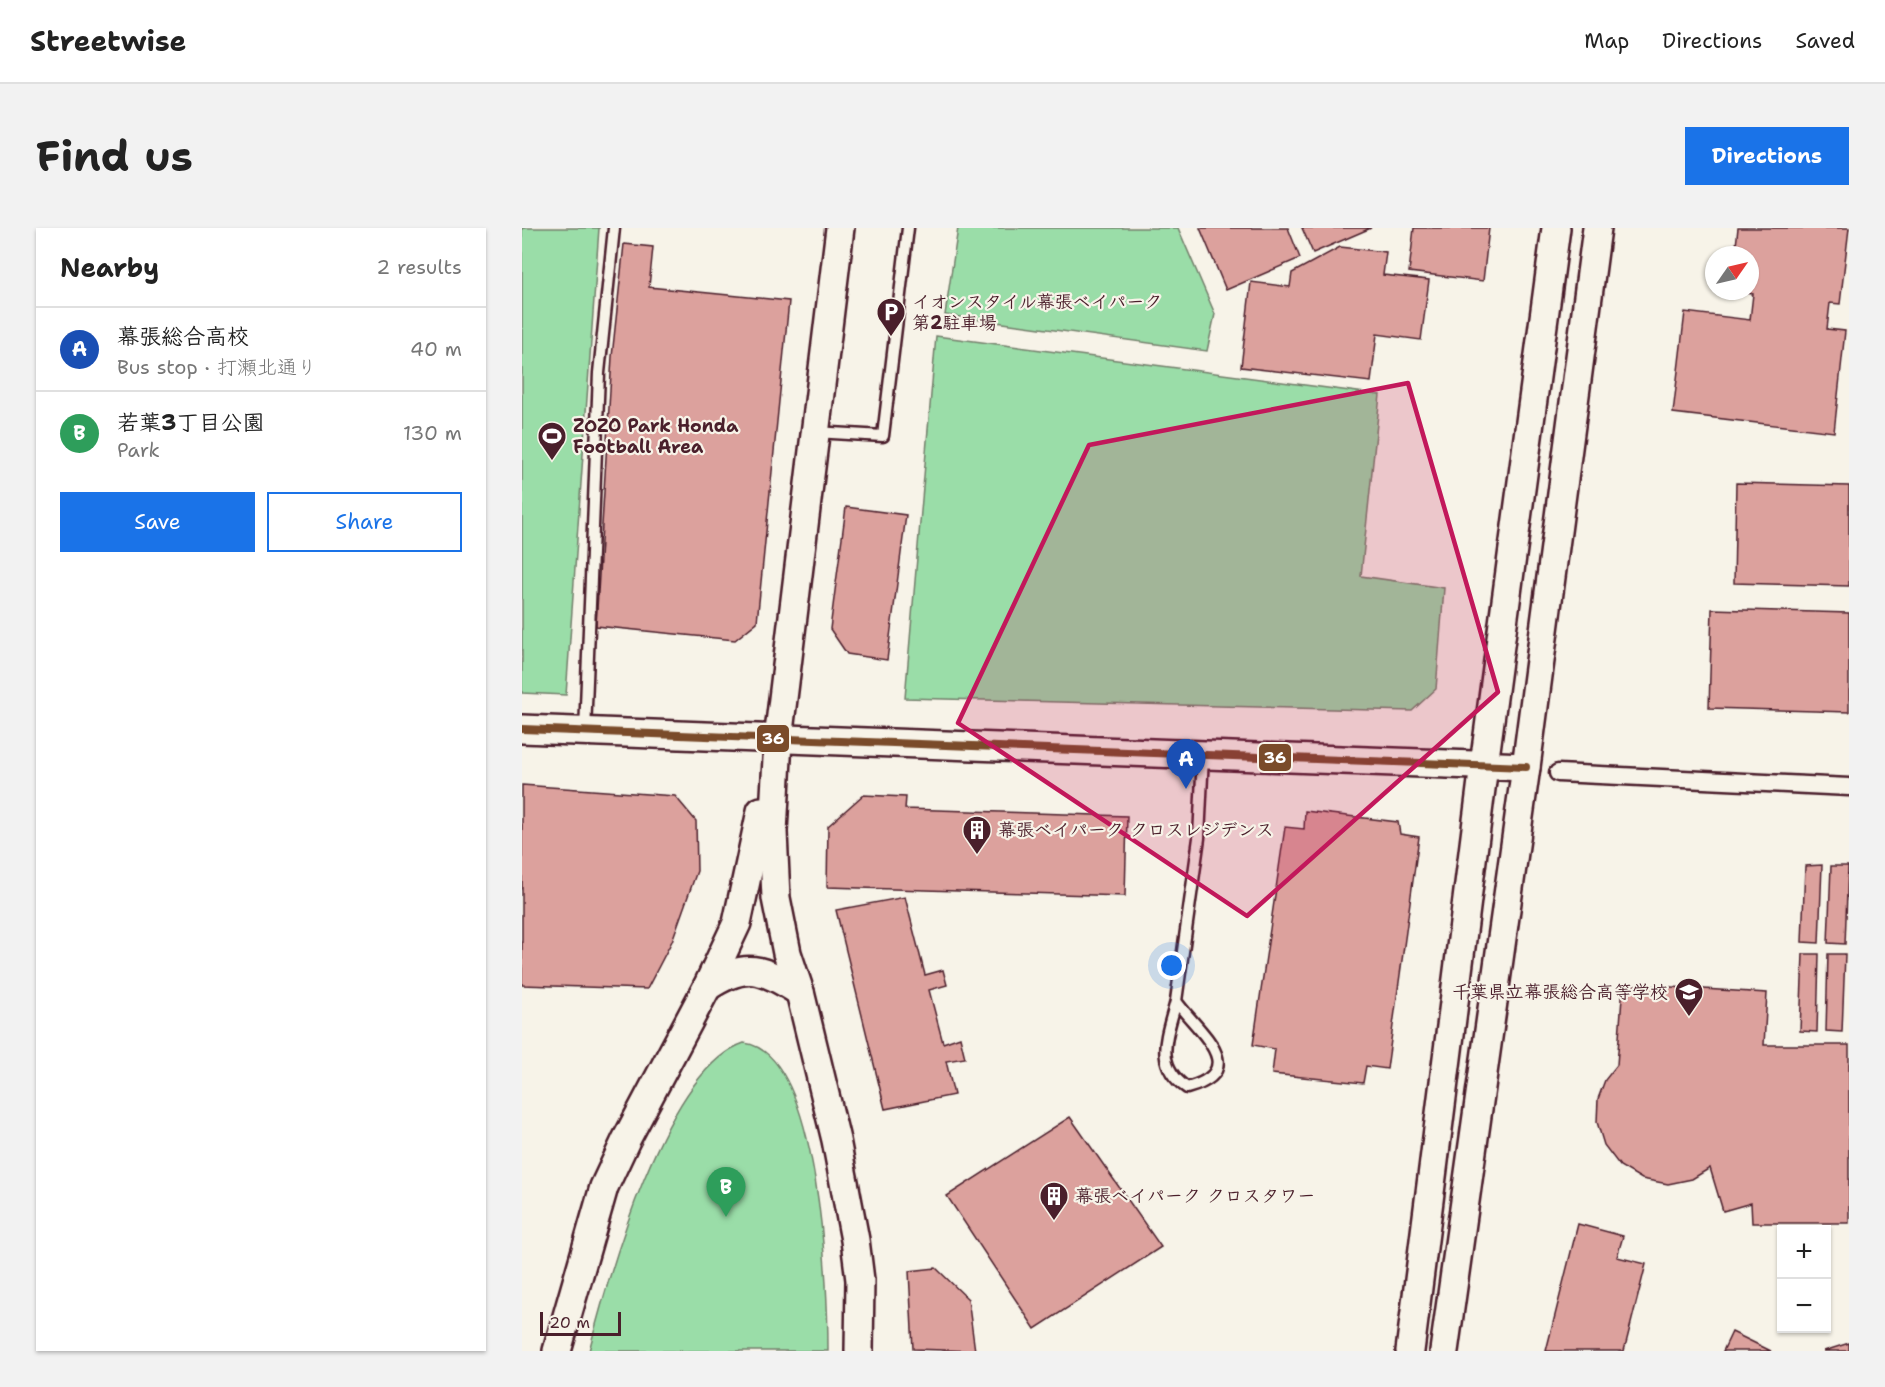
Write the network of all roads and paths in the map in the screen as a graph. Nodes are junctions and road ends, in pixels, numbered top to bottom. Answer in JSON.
{"nodes":[{"id":1,"x":614,"y":228,"type":"edge"},
{"id":2,"x":840,"y":228,"type":"edge"},
{"id":3,"x":908,"y":228,"type":"edge"},
{"id":4,"x":1556,"y":228,"type":"edge"},
{"id":5,"x":1597,"y":228,"type":"edge"},
{"id":6,"x":815,"y":432,"type":"junction"},
{"id":7,"x":522,"y":729,"type":"edge"},
{"id":8,"x":585,"y":732,"type":"junction"},
{"id":9,"x":778,"y":740,"type":"junction"},
{"id":10,"x":1203,"y":755,"type":"junction"},
{"id":11,"x":1484,"y":765,"type":"junction"},
{"id":12,"x":1526,"y":767,"type":"junction"},
{"id":13,"x":1558,"y":772,"type":"dead end"},
{"id":14,"x":1849,"y":787,"type":"edge"},
{"id":15,"x":707,"y":987,"type":"junction"},
{"id":16,"x":800,"y":992,"type":"junction"},
{"id":17,"x":1176,"y":1001,"type":"junction"},
{"id":18,"x":558,"y":1351,"type":"edge"},
{"id":19,"x":859,"y":1351,"type":"edge"},
{"id":20,"x":1410,"y":1351,"type":"edge"},
{"id":21,"x":1444,"y":1351,"type":"edge"}],
"edges":[{"from":1,"to":8,"type":"lane"},
{"from":2,"to":6,"type":"street"},
{"from":3,"to":6,"type":"lane"},
{"from":4,"to":11,"type":"street"},
{"from":5,"to":12,"type":"street"},
{"from":6,"to":9,"type":"street"},
{"from":7,"to":8,"type":"street"},
{"from":8,"to":9,"type":"street"},
{"from":9,"to":10,"type":"street"},
{"from":9,"to":15,"type":"street"},
{"from":9,"to":16,"type":"street"},
{"from":10,"to":11,"type":"street"},
{"from":10,"to":17,"type":"lane"},
{"from":11,"to":12,"type":"street"},
{"from":11,"to":20,"type":"street"},
{"from":12,"to":21,"type":"street"},
{"from":13,"to":14,"type":"street"},
{"from":15,"to":16,"type":"street"},
{"from":15,"to":18,"type":"street"},
{"from":16,"to":19,"type":"street"},
{"from":17,"to":17,"type":"lane"}]}
